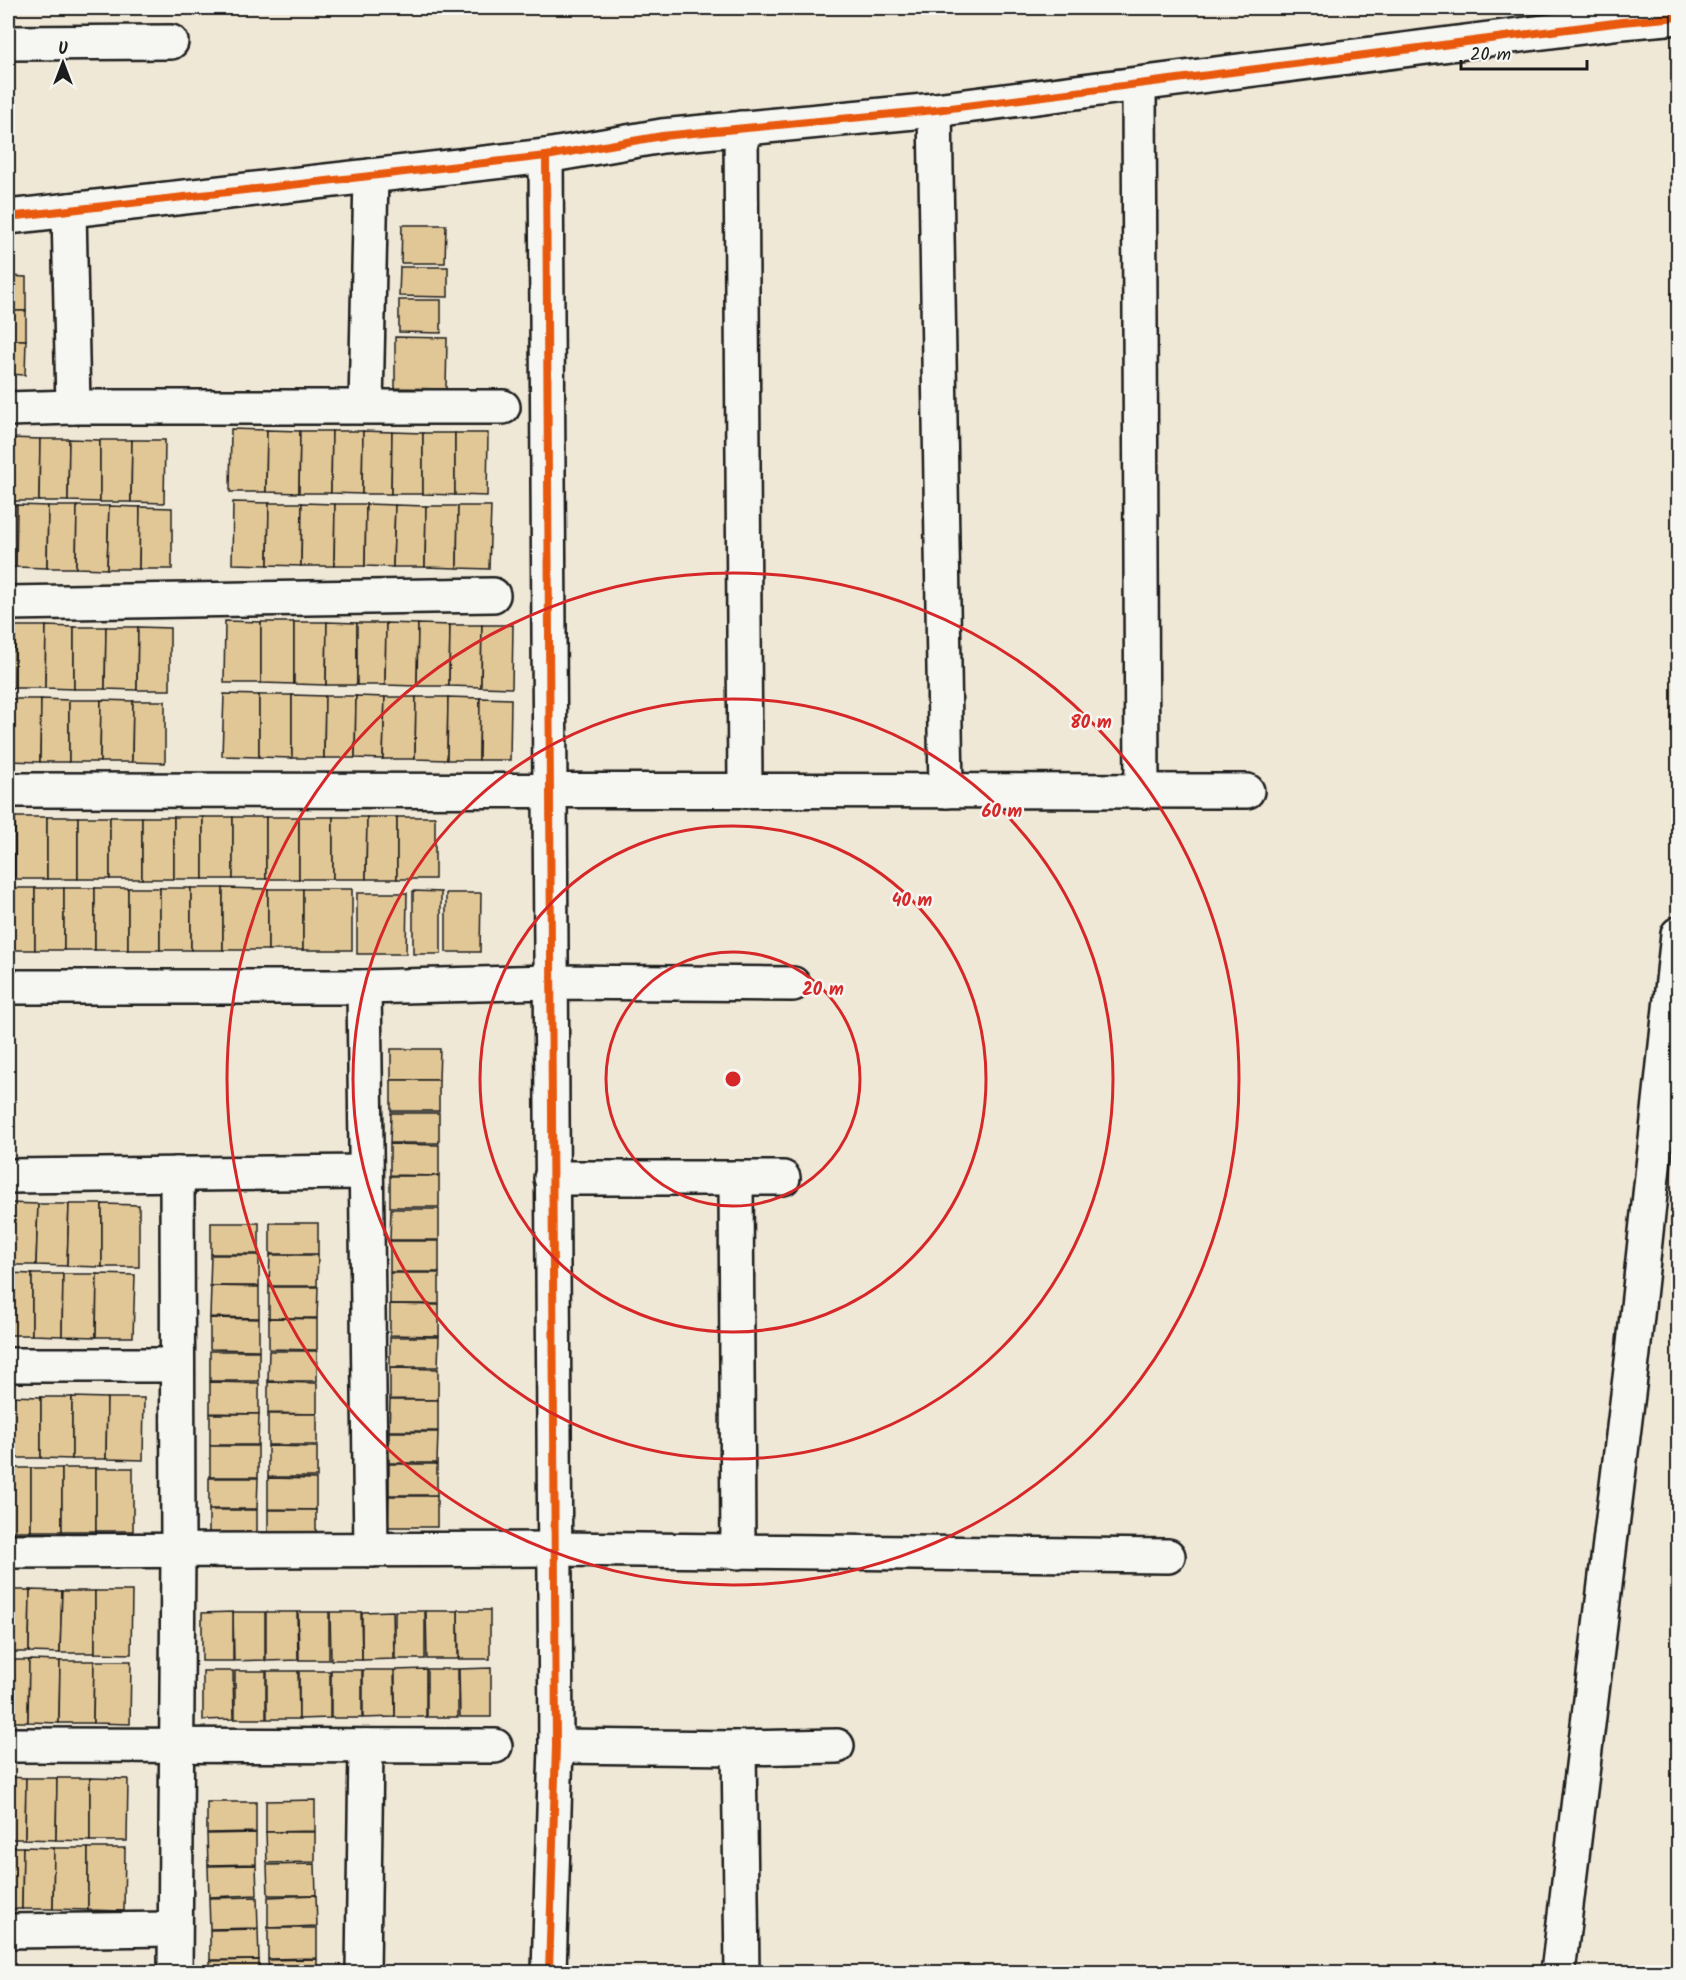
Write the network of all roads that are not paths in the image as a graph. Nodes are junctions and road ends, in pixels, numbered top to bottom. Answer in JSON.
{"nodes":[{"id":1,"x":1678,"y":17,"type":"edge"},
{"id":2,"x":171,"y":42,"type":"dead end"},
{"id":3,"x":8,"y":44,"type":"edge"},
{"id":4,"x":1139,"y":85,"type":"junction"},
{"id":5,"x":935,"y":110,"type":"junction"},
{"id":6,"x":741,"y":128,"type":"junction"},
{"id":7,"x":546,"y":156,"type":"junction"},
{"id":8,"x":371,"y":176,"type":"junction"},
{"id":9,"x":69,"y":210,"type":"junction"},
{"id":10,"x":8,"y":217,"type":"edge"},
{"id":11,"x":366,"y":406,"type":"junction"},
{"id":12,"x":73,"y":407,"type":"junction"},
{"id":13,"x":503,"y":407,"type":"dead end"},
{"id":14,"x":8,"y":409,"type":"edge"},
{"id":15,"x":493,"y":595,"type":"dead end"},
{"id":16,"x":8,"y":603,"type":"edge"},
{"id":17,"x":8,"y":790,"type":"edge"},
{"id":18,"x":551,"y":790,"type":"junction"},
{"id":19,"x":745,"y":790,"type":"junction"},
{"id":20,"x":946,"y":790,"type":"junction"},
{"id":21,"x":1142,"y":790,"type":"junction"},
{"id":22,"x":1247,"y":790,"type":"dead end"},
{"id":23,"x":1678,"y":934,"type":"edge"},
{"id":24,"x":551,"y":982,"type":"junction"},
{"id":25,"x":793,"y":984,"type":"dead end"},
{"id":26,"x":8,"y":987,"type":"edge"},
{"id":27,"x":364,"y":987,"type":"junction"},
{"id":28,"x":366,"y":1172,"type":"junction"},
{"id":29,"x":177,"y":1174,"type":"junction"},
{"id":30,"x":8,"y":1176,"type":"edge"},
{"id":31,"x":551,"y":1178,"type":"junction"},
{"id":32,"x":736,"y":1178,"type":"junction"},
{"id":33,"x":783,"y":1178,"type":"dead end"},
{"id":34,"x":8,"y":1365,"type":"edge"},
{"id":35,"x":177,"y":1365,"type":"junction"},
{"id":36,"x":371,"y":1550,"type":"junction"},
{"id":37,"x":554,"y":1550,"type":"junction"},
{"id":38,"x":8,"y":1551,"type":"edge"},
{"id":39,"x":178,"y":1551,"type":"junction"},
{"id":40,"x":738,"y":1552,"type":"junction"},
{"id":41,"x":1168,"y":1556,"type":"dead end"},
{"id":42,"x":8,"y":1745,"type":"edge"},
{"id":43,"x":175,"y":1746,"type":"junction"},
{"id":44,"x":366,"y":1746,"type":"junction"},
{"id":45,"x":495,"y":1746,"type":"dead end"},
{"id":46,"x":556,"y":1746,"type":"junction"},
{"id":47,"x":837,"y":1746,"type":"dead end"},
{"id":48,"x":739,"y":1748,"type":"junction"},
{"id":49,"x":174,"y":1929,"type":"junction"},
{"id":50,"x":8,"y":1931,"type":"edge"},
{"id":51,"x":175,"y":1972,"type":"edge"},
{"id":52,"x":363,"y":1972,"type":"edge"},
{"id":53,"x":549,"y":1972,"type":"edge"},
{"id":54,"x":742,"y":1972,"type":"edge"},
{"id":55,"x":1558,"y":1972,"type":"edge"}],
"edges":[{"from":1,"to":4,"type":"street"},
{"from":2,"to":3,"type":"street"},
{"from":4,"to":5,"type":"street"},
{"from":4,"to":21,"type":"street"},
{"from":5,"to":6,"type":"street"},
{"from":5,"to":20,"type":"street"},
{"from":6,"to":7,"type":"street"},
{"from":6,"to":19,"type":"street"},
{"from":7,"to":8,"type":"street"},
{"from":7,"to":18,"type":"street"},
{"from":8,"to":9,"type":"street"},
{"from":8,"to":11,"type":"street"},
{"from":9,"to":10,"type":"street"},
{"from":9,"to":12,"type":"street"},
{"from":11,"to":12,"type":"street"},
{"from":11,"to":13,"type":"street"},
{"from":12,"to":14,"type":"street"},
{"from":15,"to":16,"type":"street"},
{"from":17,"to":18,"type":"street"},
{"from":18,"to":19,"type":"street"},
{"from":18,"to":24,"type":"street"},
{"from":19,"to":20,"type":"street"},
{"from":20,"to":21,"type":"street"},
{"from":21,"to":22,"type":"street"},
{"from":23,"to":55,"type":"street"},
{"from":24,"to":25,"type":"street"},
{"from":24,"to":27,"type":"street"},
{"from":24,"to":31,"type":"street"},
{"from":26,"to":27,"type":"street"},
{"from":27,"to":28,"type":"street"},
{"from":28,"to":29,"type":"street"},
{"from":28,"to":36,"type":"street"},
{"from":29,"to":30,"type":"street"},
{"from":29,"to":35,"type":"street"},
{"from":31,"to":32,"type":"street"},
{"from":31,"to":37,"type":"street"},
{"from":32,"to":33,"type":"street"},
{"from":32,"to":40,"type":"street"},
{"from":34,"to":35,"type":"street"},
{"from":35,"to":39,"type":"street"},
{"from":36,"to":37,"type":"street"},
{"from":36,"to":39,"type":"street"},
{"from":37,"to":40,"type":"street"},
{"from":37,"to":46,"type":"street"},
{"from":38,"to":39,"type":"street"},
{"from":39,"to":43,"type":"street"},
{"from":40,"to":41,"type":"street"},
{"from":42,"to":43,"type":"street"},
{"from":43,"to":44,"type":"street"},
{"from":43,"to":49,"type":"street"},
{"from":44,"to":45,"type":"street"},
{"from":44,"to":52,"type":"street"},
{"from":46,"to":48,"type":"street"},
{"from":46,"to":53,"type":"street"},
{"from":47,"to":48,"type":"street"},
{"from":48,"to":54,"type":"street"},
{"from":49,"to":50,"type":"street"},
{"from":49,"to":51,"type":"street"}]}
